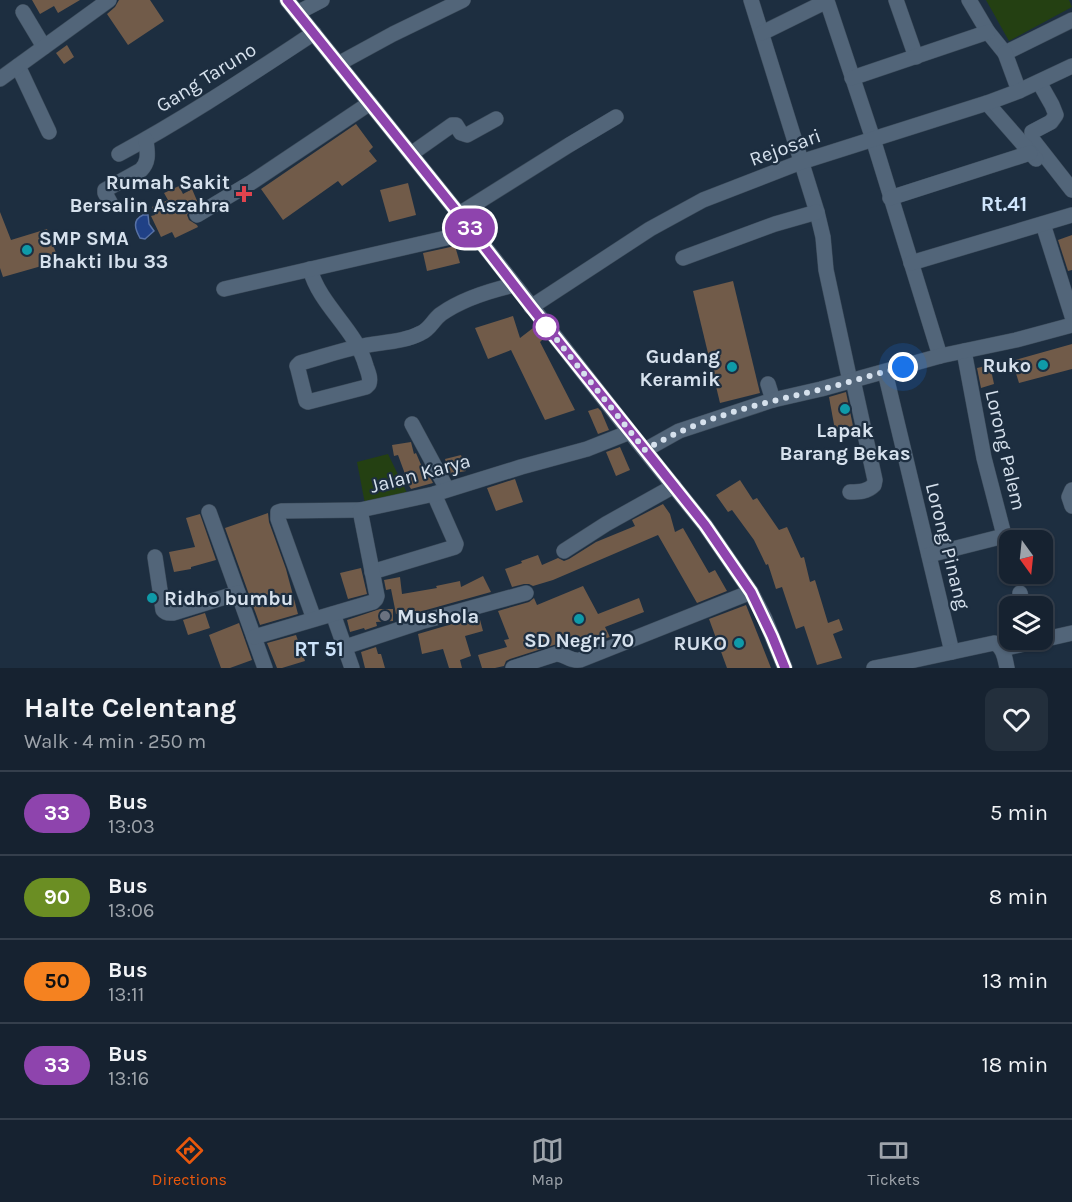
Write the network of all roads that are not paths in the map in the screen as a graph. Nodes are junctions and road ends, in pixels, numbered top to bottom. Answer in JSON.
{"nodes":[{"id":1,"x":109,"y":0,"type":"edge"},
{"id":2,"x":287,"y":0,"type":"edge"},
{"id":3,"x":321,"y":0,"type":"edge"},
{"id":4,"x":463,"y":0,"type":"edge"},
{"id":5,"x":751,"y":0,"type":"edge"},
{"id":6,"x":828,"y":0,"type":"edge"},
{"id":7,"x":896,"y":0,"type":"edge"},
{"id":8,"x":969,"y":0,"type":"edge"},
{"id":9,"x":23,"y":12,"type":"dead end"},
{"id":10,"x":297,"y":13,"type":"junction"},
{"id":11,"x":1072,"y":20,"type":"edge"},
{"id":12,"x":988,"y":32,"type":"junction"},
{"id":13,"x":314,"y":33,"type":"junction"},
{"id":14,"x":762,"y":33,"type":"junction"},
{"id":15,"x":44,"y":47,"type":"junction"},
{"id":16,"x":1005,"y":53,"type":"junction"},
{"id":17,"x":916,"y":57,"type":"junction"},
{"id":18,"x":338,"y":64,"type":"junction"},
{"id":19,"x":18,"y":66,"type":"junction"},
{"id":20,"x":1072,"y":66,"type":"edge"},
{"id":21,"x":852,"y":78,"type":"junction"},
{"id":22,"x":0,"y":79,"type":"edge"},
{"id":23,"x":1039,"y":82,"type":"junction"},
{"id":24,"x":1019,"y":91,"type":"junction"},
{"id":25,"x":370,"y":103,"type":"junction"},
{"id":26,"x":987,"y":103,"type":"junction"},
{"id":27,"x":616,"y":117,"type":"dead end"},
{"id":28,"x":496,"y":119,"type":"dead end"},
{"id":29,"x":49,"y":132,"type":"dead end"},
{"id":30,"x":873,"y":139,"type":"junction"},
{"id":31,"x":146,"y":140,"type":"junction"},
{"id":32,"x":1030,"y":153,"type":"junction"},
{"id":33,"x":119,"y":154,"type":"dead end"},
{"id":34,"x":411,"y":154,"type":"junction"},
{"id":35,"x":801,"y":162,"type":"junction"},
{"id":36,"x":1072,"y":164,"type":"edge"},
{"id":37,"x":1059,"y":173,"type":"junction"},
{"id":38,"x":1072,"y":190,"type":"edge"},
{"id":39,"x":890,"y":198,"type":"junction"},
{"id":40,"x":1072,"y":203,"type":"edge"},
{"id":41,"x":111,"y":204,"type":"dead end"},
{"id":42,"x":816,"y":212,"type":"junction"},
{"id":43,"x":459,"y":214,"type":"junction"},
{"id":44,"x":197,"y":215,"type":"dead end"},
{"id":45,"x":1072,"y":215,"type":"edge"},
{"id":46,"x":1043,"y":224,"type":"junction"},
{"id":47,"x":472,"y":232,"type":"junction"},
{"id":48,"x":683,"y":258,"type":"dead end"},
{"id":49,"x":911,"y":262,"type":"junction"},
{"id":50,"x":310,"y":269,"type":"junction"},
{"id":51,"x":514,"y":285,"type":"junction"},
{"id":52,"x":224,"y":289,"type":"dead end"},
{"id":53,"x":531,"y":307,"type":"junction"},
{"id":54,"x":1072,"y":316,"type":"edge"},
{"id":55,"x":1072,"y":325,"type":"edge"},
{"id":56,"x":358,"y":346,"type":"junction"},
{"id":57,"x":964,"y":351,"type":"junction"},
{"id":58,"x":940,"y":356,"type":"junction"},
{"id":59,"x":885,"y":372,"type":"junction"},
{"id":60,"x":851,"y":381,"type":"junction"},
{"id":61,"x":768,"y":384,"type":"dead end"},
{"id":62,"x":773,"y":400,"type":"junction"},
{"id":63,"x":412,"y":424,"type":"dead end"},
{"id":64,"x":630,"y":432,"type":"junction"},
{"id":65,"x":645,"y":450,"type":"junction"},
{"id":66,"x":674,"y":486,"type":"junction"},
{"id":67,"x":1072,"y":490,"type":"edge"},
{"id":68,"x":440,"y":491,"type":"junction"},
{"id":69,"x":850,"y":492,"type":"dead end"},
{"id":70,"x":1072,"y":506,"type":"edge"},
{"id":71,"x":360,"y":510,"type":"junction"},
{"id":72,"x":209,"y":512,"type":"dead end"},
{"id":73,"x":1002,"y":530,"type":"edge"},
{"id":74,"x":999,"y":537,"type":"edge"},
{"id":75,"x":564,"y":551,"type":"dead end"},
{"id":76,"x":929,"y":555,"type":"junction"},
{"id":77,"x":155,"y":557,"type":"dead end"},
{"id":78,"x":372,"y":572,"type":"junction"},
{"id":79,"x":751,"y":592,"type":"junction"},
{"id":80,"x":238,"y":593,"type":"junction"},
{"id":81,"x":526,"y":593,"type":"dead end"},
{"id":82,"x":333,"y":614,"type":"junction"},
{"id":83,"x":314,"y":619,"type":"junction"},
{"id":84,"x":1072,"y":633,"type":"edge"},
{"id":85,"x":254,"y":637,"type":"junction"},
{"id":86,"x":1053,"y":637,"type":"edge"},
{"id":87,"x":999,"y":645,"type":"edge"},
{"id":88,"x":345,"y":647,"type":"junction"},
{"id":89,"x":1002,"y":650,"type":"edge"},
{"id":90,"x":952,"y":652,"type":"junction"},
{"id":91,"x":575,"y":664,"type":"edge"},
{"id":92,"x":266,"y":668,"type":"edge"},
{"id":93,"x":352,"y":668,"type":"edge"},
{"id":94,"x":513,"y":668,"type":"edge"},
{"id":95,"x":785,"y":668,"type":"edge"},
{"id":96,"x":874,"y":668,"type":"edge"},
{"id":97,"x":1007,"y":668,"type":"edge"}],
"edges":[{"from":1,"to":15,"type":"street"},
{"from":2,"to":10,"type":"street"},
{"from":3,"to":10,"type":"street"},
{"from":4,"to":18,"type":"street"},
{"from":5,"to":14,"type":"street"},
{"from":6,"to":14,"type":"street"},
{"from":6,"to":21,"type":"street"},
{"from":7,"to":17,"type":"street"},
{"from":8,"to":12,"type":"street"},
{"from":9,"to":15,"type":"street"},
{"from":10,"to":13,"type":"street"},
{"from":11,"to":16,"type":"street"},
{"from":12,"to":16,"type":"street"},
{"from":12,"to":17,"type":"street"},
{"from":13,"to":18,"type":"street"},
{"from":13,"to":31,"type":"street","name":"Gang Taruno"},
{"from":14,"to":35,"type":"street"},
{"from":15,"to":19,"type":"street"},
{"from":16,"to":24,"type":"street"},
{"from":17,"to":21,"type":"street"},
{"from":18,"to":25,"type":"street"},
{"from":19,"to":22,"type":"street"},
{"from":19,"to":29,"type":"street"},
{"from":20,"to":23,"type":"street","name":"Rejosari"},
{"from":21,"to":30,"type":"street"},
{"from":23,"to":24,"type":"street","name":"Rejosari"},
{"from":23,"to":37,"type":"street"},
{"from":24,"to":26,"type":"street","name":"Rejosari"},
{"from":25,"to":34,"type":"street"},
{"from":25,"to":44,"type":"street"},
{"from":26,"to":30,"type":"street","name":"Rejosari"},
{"from":26,"to":32,"type":"street"},
{"from":27,"to":43,"type":"street"},
{"from":28,"to":34,"type":"street"},
{"from":30,"to":35,"type":"street","name":"Rejosari"},
{"from":30,"to":39,"type":"street"},
{"from":31,"to":33,"type":"street","name":"Gang Taruno"},
{"from":31,"to":41,"type":"street"},
{"from":32,"to":39,"type":"street"},
{"from":32,"to":40,"type":"street"},
{"from":34,"to":43,"type":"street"},
{"from":35,"to":42,"type":"street"},
{"from":35,"to":53,"type":"street","name":"Rejosari"},
{"from":36,"to":37,"type":"street"},
{"from":37,"to":38,"type":"street"},
{"from":39,"to":49,"type":"street"},
{"from":42,"to":48,"type":"street"},
{"from":42,"to":60,"type":"street"},
{"from":43,"to":47,"type":"street"},
{"from":45,"to":46,"type":"street"},
{"from":46,"to":49,"type":"street"},
{"from":46,"to":54,"type":"street"},
{"from":47,"to":50,"type":"street"},
{"from":47,"to":51,"type":"street"},
{"from":49,"to":58,"type":"street"},
{"from":50,"to":52,"type":"street"},
{"from":50,"to":56,"type":"street"},
{"from":51,"to":53,"type":"street"},
{"from":51,"to":56,"type":"street"},
{"from":53,"to":64,"type":"street"},
{"from":55,"to":57,"type":"street"},
{"from":56,"to":56,"type":"street"},
{"from":57,"to":58,"type":"street"},
{"from":57,"to":73,"type":"street","name":"Lorong Palem"},
{"from":58,"to":59,"type":"street"},
{"from":59,"to":60,"type":"street"},
{"from":59,"to":76,"type":"street","name":"Lorong Pinang"},
{"from":60,"to":62,"type":"street"},
{"from":60,"to":69,"type":"street"},
{"from":61,"to":62,"type":"street"},
{"from":62,"to":65,"type":"street"},
{"from":63,"to":68,"type":"street"},
{"from":64,"to":65,"type":"street"},
{"from":64,"to":68,"type":"street","name":"Jalan Karya"},
{"from":65,"to":66,"type":"street"},
{"from":66,"to":75,"type":"street"},
{"from":66,"to":79,"type":"street"},
{"from":67,"to":70,"type":"street"},
{"from":68,"to":71,"type":"street","name":"Jalan Karya"},
{"from":68,"to":78,"type":"street"},
{"from":71,"to":78,"type":"street","name":"Jalan Karya"},
{"from":71,"to":83,"type":"street"},
{"from":72,"to":80,"type":"street"},
{"from":74,"to":76,"type":"street"},
{"from":76,"to":90,"type":"street","name":"Lorong Pinang"},
{"from":77,"to":80,"type":"street"},
{"from":78,"to":82,"type":"street","name":"Jalan Karya"},
{"from":79,"to":91,"type":"street"},
{"from":79,"to":95,"type":"street"},
{"from":80,"to":85,"type":"street"},
{"from":81,"to":88,"type":"street"},
{"from":82,"to":83,"type":"street","name":"Jalan Karya"},
{"from":82,"to":88,"type":"street"},
{"from":83,"to":85,"type":"street","name":"Jalan Karya"},
{"from":84,"to":86,"type":"street"},
{"from":85,"to":92,"type":"street"},
{"from":87,"to":90,"type":"street"},
{"from":88,"to":93,"type":"street"},
{"from":89,"to":97,"type":"street"},
{"from":90,"to":96,"type":"street"},
{"from":91,"to":94,"type":"street"}]}
